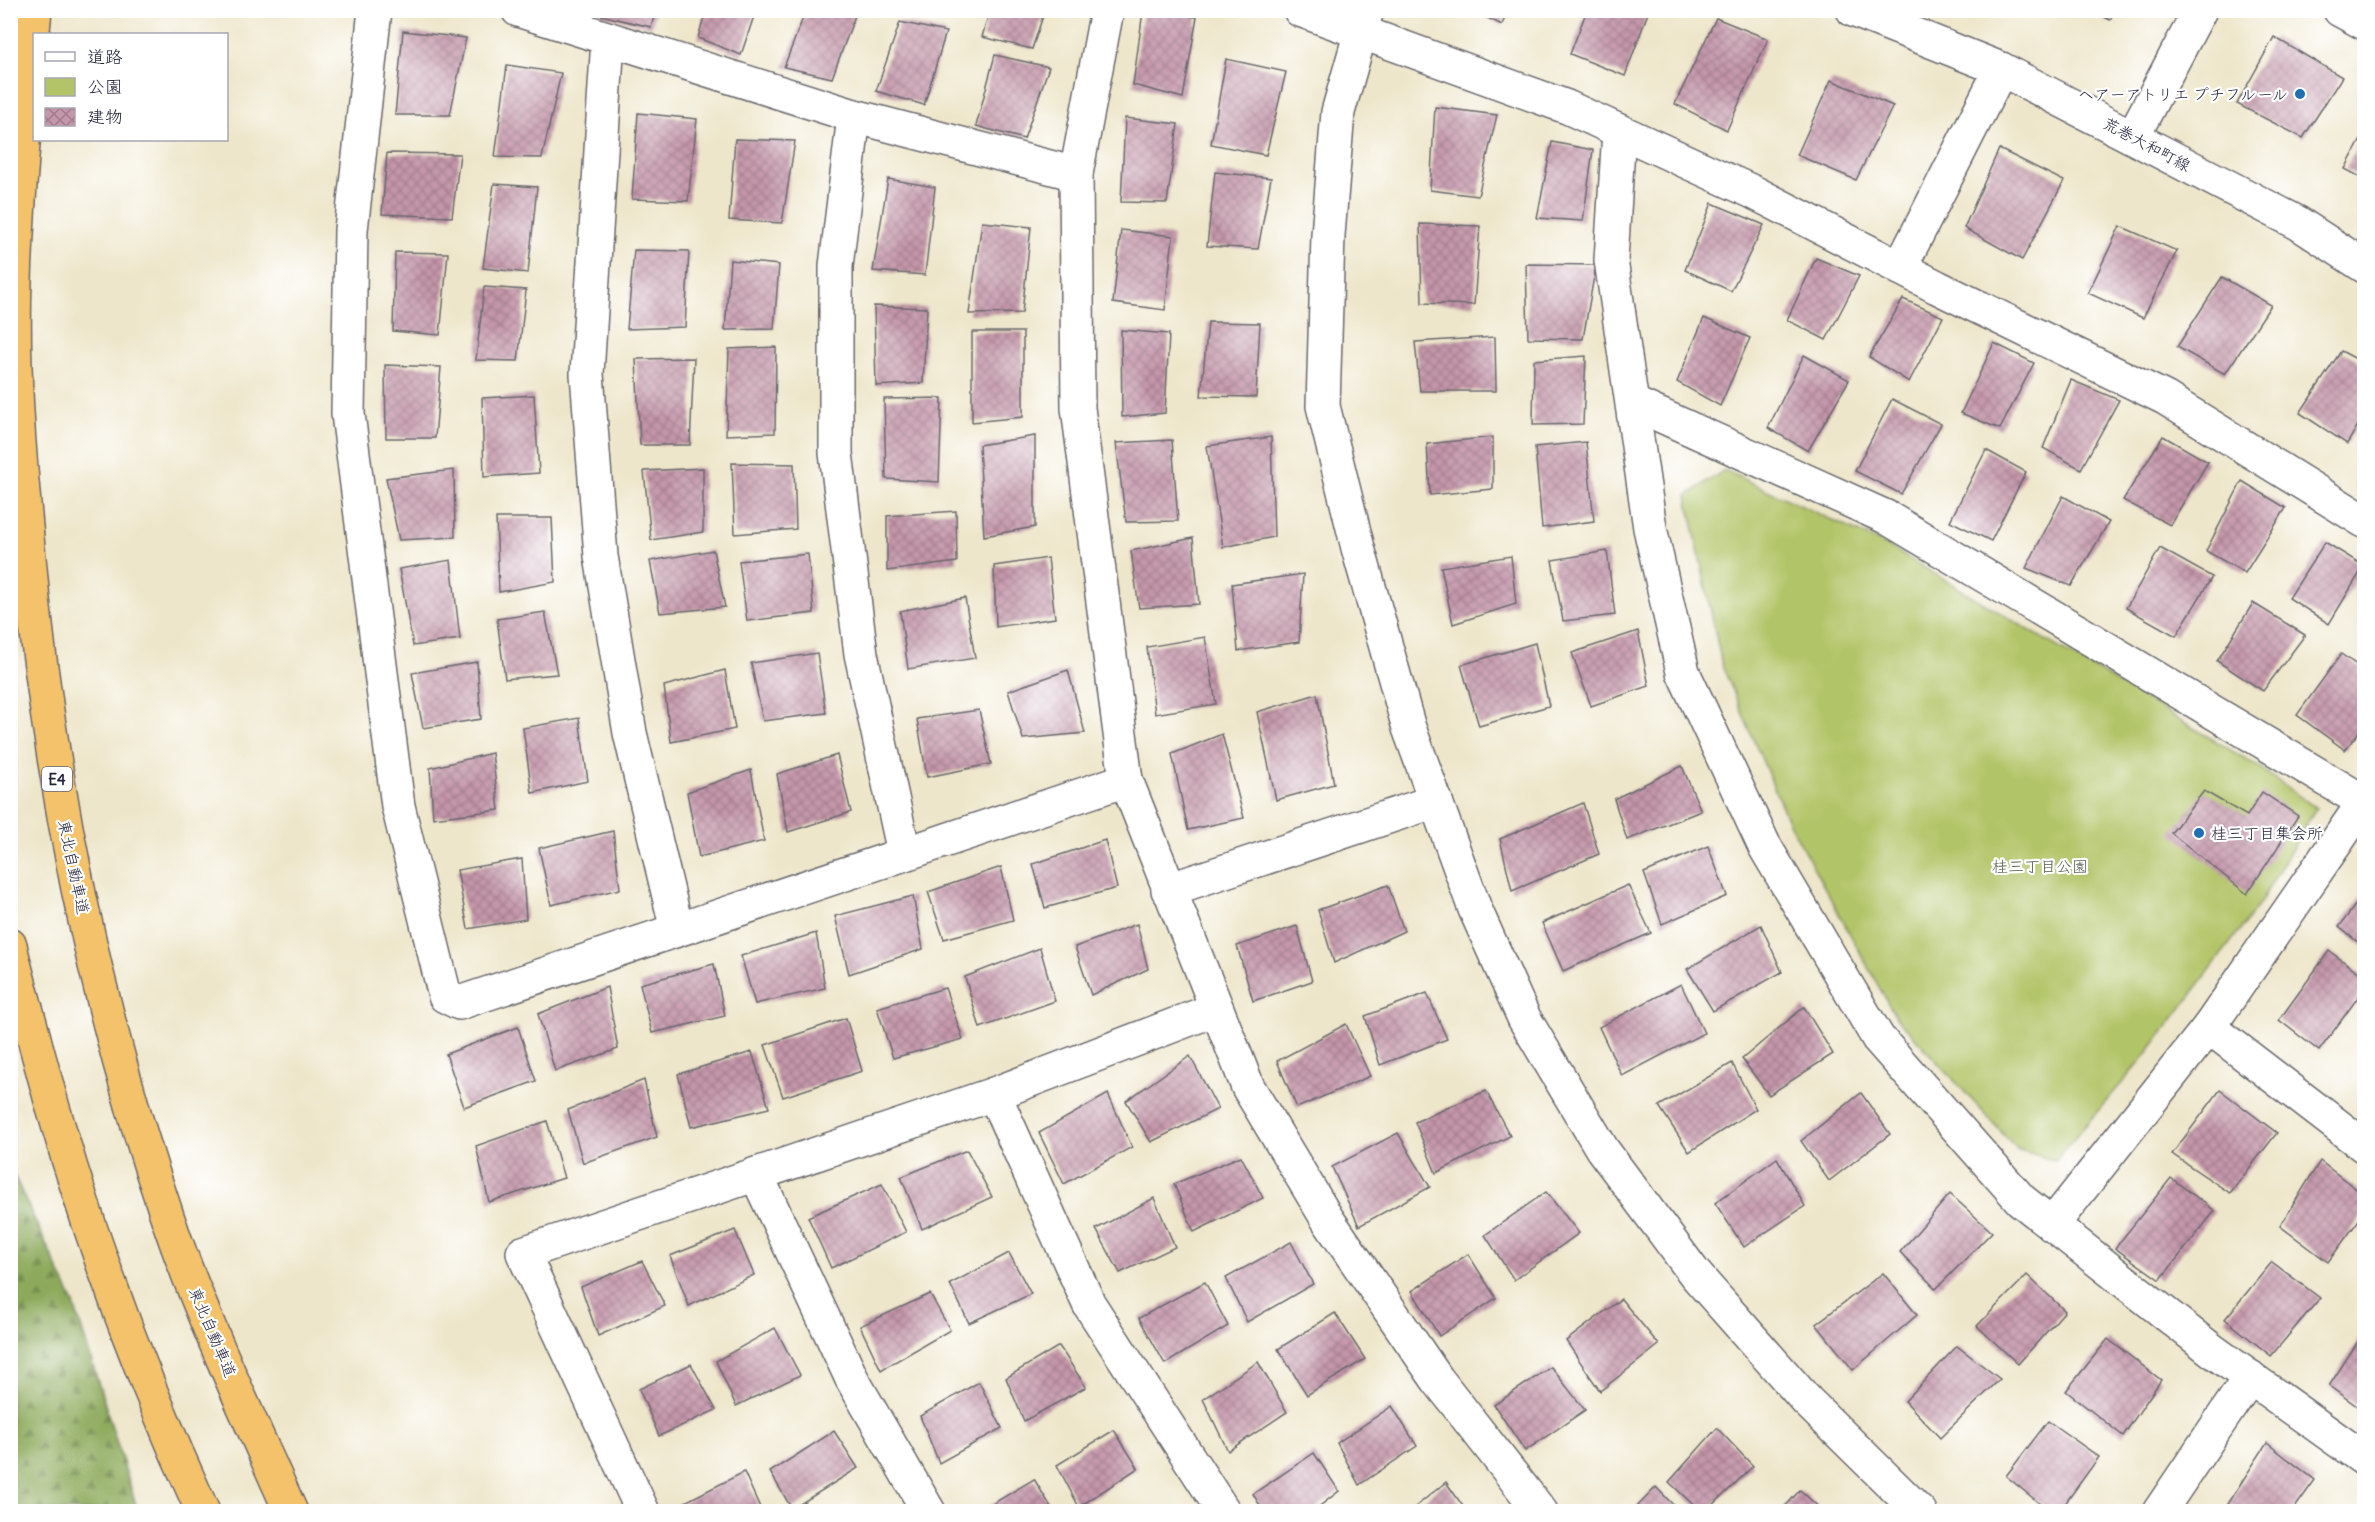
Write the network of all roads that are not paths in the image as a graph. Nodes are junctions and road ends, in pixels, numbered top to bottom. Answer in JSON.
{"nodes":[{"id":1,"x":35,"y":10,"type":"edge"},
{"id":2,"x":375,"y":10,"type":"edge"},
{"id":3,"x":518,"y":10,"type":"edge"},
{"id":4,"x":1107,"y":10,"type":"edge"},
{"id":5,"x":1300,"y":10,"type":"edge"},
{"id":6,"x":1853,"y":10,"type":"edge"},
{"id":7,"x":2200,"y":10,"type":"edge"},
{"id":8,"x":2340,"y":10,"type":"edge"},
{"id":9,"x":1364,"y":21,"type":"edge"},
{"id":10,"x":2364,"y":23,"type":"edge"},
{"id":11,"x":608,"y":39,"type":"junction"},
{"id":12,"x":2001,"y":69,"type":"junction"},
{"id":13,"x":854,"y":116,"type":"junction"},
{"id":14,"x":1619,"y":130,"type":"junction"},
{"id":15,"x":2133,"y":136,"type":"junction"},
{"id":16,"x":1076,"y":174,"type":"junction"},
{"id":17,"x":2364,"y":266,"type":"edge"},
{"id":18,"x":1900,"y":268,"type":"junction"},
{"id":19,"x":1634,"y":403,"type":"junction"},
{"id":20,"x":2364,"y":521,"type":"edge"},
{"id":21,"x":1126,"y":780,"type":"junction"},
{"id":22,"x":1436,"y":801,"type":"junction"},
{"id":23,"x":2364,"y":802,"type":"edge"},
{"id":24,"x":904,"y":853,"type":"junction"},
{"id":25,"x":1168,"y":890,"type":"junction"},
{"id":26,"x":677,"y":930,"type":"junction"},
{"id":27,"x":10,"y":945,"type":"edge"},
{"id":28,"x":1216,"y":1009,"type":"junction"},
{"id":29,"x":2209,"y":1027,"type":"junction"},
{"id":30,"x":994,"y":1094,"type":"junction"},
{"id":31,"x":2364,"y":1146,"type":"edge"},
{"id":32,"x":756,"y":1174,"type":"junction"},
{"id":33,"x":2052,"y":1225,"type":"junction"},
{"id":34,"x":2250,"y":1377,"type":"junction"},
{"id":35,"x":2364,"y":1459,"type":"edge"},
{"id":36,"x":203,"y":1512,"type":"edge"},
{"id":37,"x":291,"y":1512,"type":"edge"},
{"id":38,"x":643,"y":1512,"type":"edge"},
{"id":39,"x":929,"y":1512,"type":"edge"},
{"id":40,"x":1224,"y":1512,"type":"edge"},
{"id":41,"x":1541,"y":1512,"type":"edge"},
{"id":42,"x":1920,"y":1512,"type":"edge"},
{"id":43,"x":2159,"y":1512,"type":"edge"}],
"edges":[{"from":1,"to":37,"type":"highway","name":"東北自動車道","number":"E4"},
{"from":2,"to":26,"type":"street"},
{"from":3,"to":11,"type":"street"},
{"from":4,"to":16,"type":"street"},
{"from":5,"to":9,"type":"street"},
{"from":6,"to":12,"type":"street","name":"荒巻大和町線"},
{"from":7,"to":15,"type":"street"},
{"from":8,"to":10,"type":"street"},
{"from":9,"to":14,"type":"street"},
{"from":9,"to":22,"type":"street"},
{"from":11,"to":13,"type":"street"},
{"from":11,"to":26,"type":"street"},
{"from":12,"to":15,"type":"street","name":"荒巻大和町線"},
{"from":12,"to":18,"type":"street"},
{"from":13,"to":16,"type":"street"},
{"from":13,"to":24,"type":"street"},
{"from":14,"to":18,"type":"street"},
{"from":14,"to":19,"type":"street"},
{"from":15,"to":17,"type":"street","name":"荒巻大和町線"},
{"from":16,"to":21,"type":"street"},
{"from":18,"to":20,"type":"street"},
{"from":19,"to":23,"type":"street"},
{"from":19,"to":33,"type":"street"},
{"from":21,"to":24,"type":"street"},
{"from":21,"to":25,"type":"street"},
{"from":22,"to":25,"type":"street"},
{"from":22,"to":42,"type":"street"},
{"from":23,"to":29,"type":"street"},
{"from":24,"to":26,"type":"street"},
{"from":25,"to":28,"type":"street"},
{"from":27,"to":36,"type":"highway"},
{"from":28,"to":30,"type":"street"},
{"from":28,"to":41,"type":"street"},
{"from":29,"to":31,"type":"street"},
{"from":29,"to":33,"type":"street"},
{"from":30,"to":32,"type":"street"},
{"from":30,"to":40,"type":"street"},
{"from":32,"to":38,"type":"street"},
{"from":32,"to":39,"type":"street"},
{"from":33,"to":34,"type":"street"},
{"from":34,"to":35,"type":"street"},
{"from":34,"to":43,"type":"street"}]}
